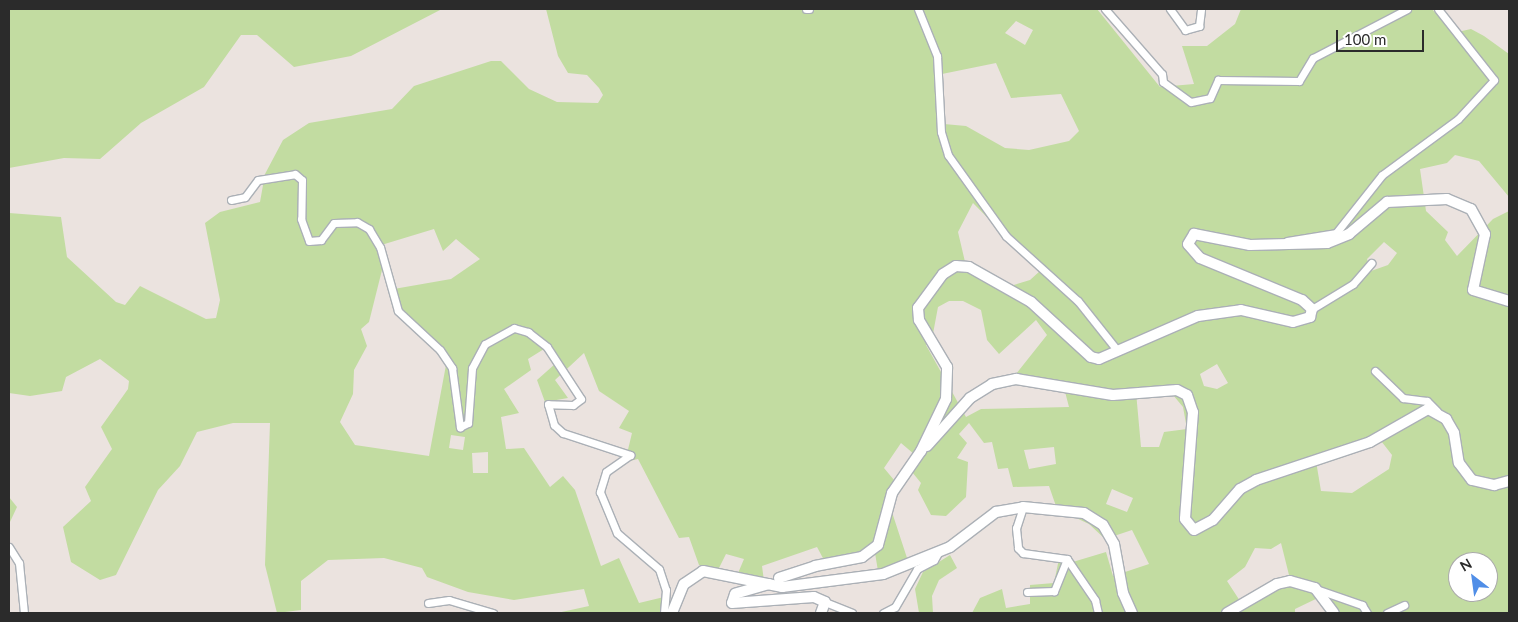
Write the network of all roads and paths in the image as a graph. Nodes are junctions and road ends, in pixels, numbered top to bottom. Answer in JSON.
{"nodes":[{"id":1,"x":918,"y":9,"type":"edge"},
{"id":2,"x":1105,"y":9,"type":"edge"},
{"id":3,"x":1170,"y":9,"type":"edge"},
{"id":4,"x":1201,"y":9,"type":"edge"},
{"id":5,"x":1408,"y":9,"type":"edge"},
{"id":6,"x":1438,"y":9,"type":"edge"},
{"id":7,"x":231,"y":200,"type":"dead end"},
{"id":8,"x":1285,"y":244,"type":"junction"},
{"id":9,"x":1371,"y":262,"type":"dead end"},
{"id":10,"x":1509,"y":301,"type":"edge"},
{"id":11,"x":1312,"y":309,"type":"junction"},
{"id":12,"x":1117,"y":350,"type":"junction"},
{"id":13,"x":1375,"y":371,"type":"dead end"},
{"id":14,"x":1439,"y":413,"type":"junction"},
{"id":15,"x":921,"y":451,"type":"junction"},
{"id":16,"x":1509,"y":481,"type":"edge"},
{"id":17,"x":1023,"y":507,"type":"junction"},
{"id":18,"x":9,"y":547,"type":"edge"},
{"id":19,"x":938,"y":553,"type":"junction"},
{"id":20,"x":1067,"y":559,"type":"junction"},
{"id":21,"x":779,"y":578,"type":"junction"},
{"id":22,"x":767,"y":583,"type":"junction"},
{"id":23,"x":807,"y":583,"type":"junction"},
{"id":24,"x":1315,"y":588,"type":"junction"},
{"id":25,"x":1028,"y":592,"type":"dead end"},
{"id":26,"x":825,"y":602,"type":"junction"},
{"id":27,"x":428,"y":603,"type":"dead end"},
{"id":28,"x":1404,"y":605,"type":"dead end"},
{"id":29,"x":24,"y":613,"type":"edge"},
{"id":30,"x":493,"y":613,"type":"edge"},
{"id":31,"x":664,"y":613,"type":"edge"},
{"id":32,"x":672,"y":613,"type":"edge"},
{"id":33,"x":822,"y":613,"type":"edge"},
{"id":34,"x":852,"y":613,"type":"edge"},
{"id":35,"x":883,"y":613,"type":"edge"},
{"id":36,"x":1098,"y":613,"type":"edge"},
{"id":37,"x":1132,"y":613,"type":"edge"},
{"id":38,"x":1228,"y":613,"type":"edge"},
{"id":39,"x":1334,"y":613,"type":"edge"},
{"id":40,"x":1367,"y":613,"type":"edge"},
{"id":41,"x":1387,"y":613,"type":"edge"}],
"edges":[{"from":1,"to":12,"type":"street"},
{"from":2,"to":5,"type":"street"},
{"from":3,"to":4,"type":"street"},
{"from":6,"to":8,"type":"street"},
{"from":7,"to":31,"type":"street"},
{"from":8,"to":10,"type":"street"},
{"from":8,"to":11,"type":"street"},
{"from":9,"to":11,"type":"street"},
{"from":11,"to":12,"type":"street"},
{"from":12,"to":15,"type":"street"},
{"from":13,"to":14,"type":"street"},
{"from":14,"to":15,"type":"street"},
{"from":14,"to":16,"type":"street"},
{"from":15,"to":21,"type":"street"},
{"from":17,"to":19,"type":"street"},
{"from":17,"to":20,"type":"street"},
{"from":17,"to":37,"type":"street"},
{"from":18,"to":29,"type":"street"},
{"from":19,"to":23,"type":"street"},
{"from":19,"to":35,"type":"street"},
{"from":20,"to":25,"type":"street"},
{"from":20,"to":36,"type":"street"},
{"from":21,"to":22,"type":"street"},
{"from":21,"to":23,"type":"street"},
{"from":22,"to":23,"type":"street"},
{"from":22,"to":26,"type":"street"},
{"from":22,"to":32,"type":"street"},
{"from":24,"to":38,"type":"street"},
{"from":24,"to":39,"type":"street"},
{"from":24,"to":40,"type":"street"},
{"from":26,"to":33,"type":"street"},
{"from":26,"to":34,"type":"street"},
{"from":27,"to":30,"type":"street"},
{"from":28,"to":41,"type":"street"}]}
